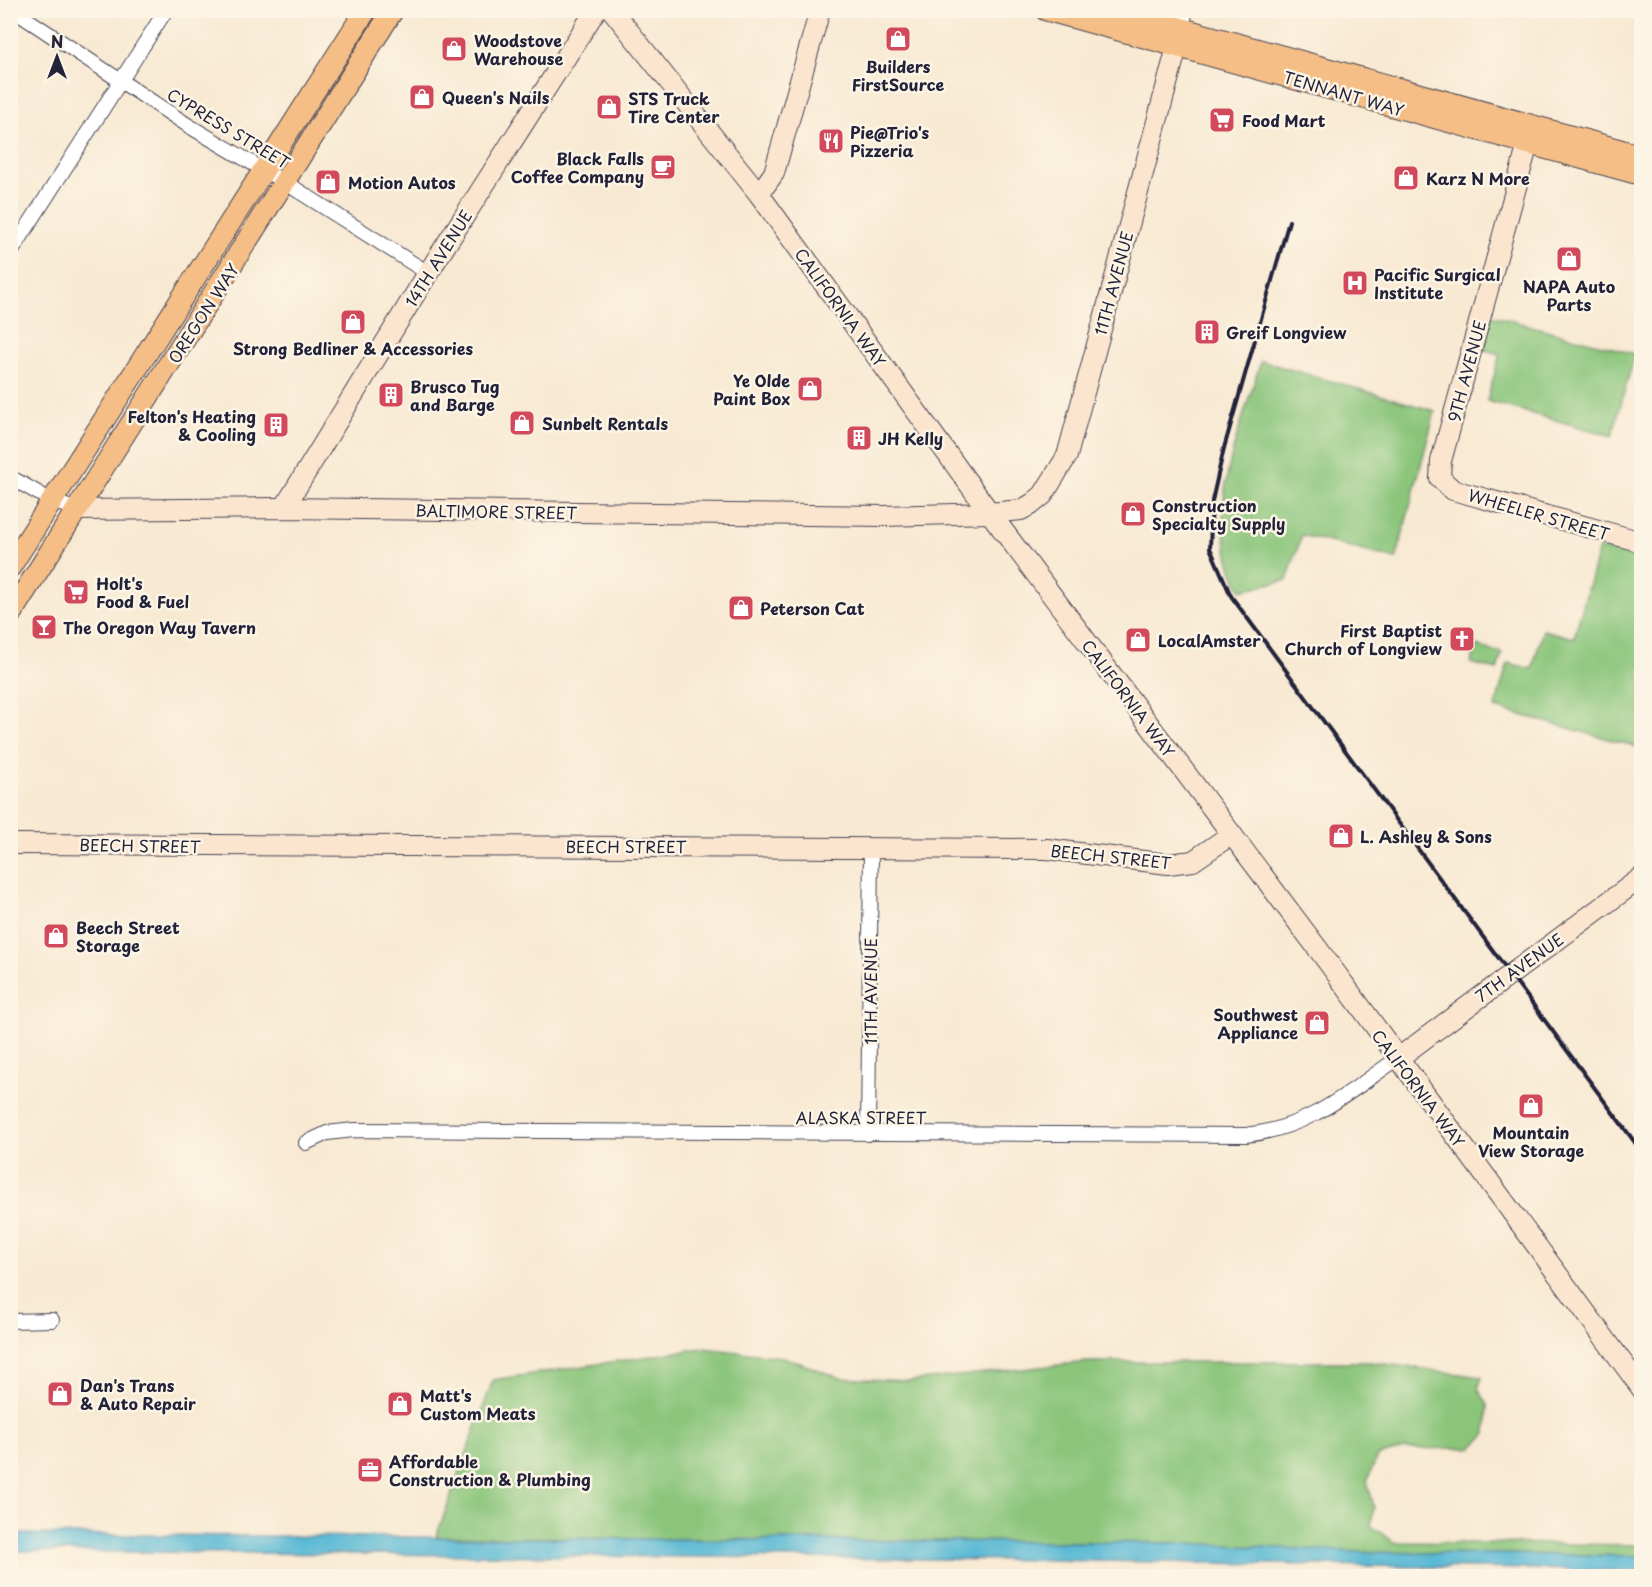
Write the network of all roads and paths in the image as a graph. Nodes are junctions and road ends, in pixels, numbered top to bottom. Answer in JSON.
{"nodes":[{"id":1,"x":14,"y":10,"type":"edge"},
{"id":2,"x":166,"y":10,"type":"edge"},
{"id":3,"x":366,"y":10,"type":"edge"},
{"id":4,"x":393,"y":10,"type":"edge"},
{"id":5,"x":596,"y":10,"type":"edge"},
{"id":6,"x":612,"y":10,"type":"edge"},
{"id":7,"x":820,"y":10,"type":"edge"},
{"id":8,"x":1046,"y":10,"type":"edge"},
{"id":9,"x":1115,"y":10,"type":"edge"},
{"id":10,"x":1182,"y":29,"type":"edge"},
{"id":11,"x":121,"y":80,"type":"junction"},
{"id":12,"x":1530,"y":135,"type":"junction"},
{"id":13,"x":1641,"y":156,"type":"edge"},
{"id":14,"x":262,"y":170,"type":"junction"},
{"id":15,"x":1641,"y":176,"type":"edge"},
{"id":16,"x":286,"y":183,"type":"junction"},
{"id":17,"x":759,"y":194,"type":"junction"},
{"id":18,"x":10,"y":254,"type":"edge"},
{"id":19,"x":428,"y":273,"type":"junction"},
{"id":20,"x":10,"y":477,"type":"edge"},
{"id":21,"x":1440,"y":478,"type":"joint"},
{"id":22,"x":52,"y":501,"type":"junction"},
{"id":23,"x":284,"y":508,"type":"junction"},
{"id":24,"x":77,"y":510,"type":"junction"},
{"id":25,"x":990,"y":513,"type":"junction"},
{"id":26,"x":1641,"y":542,"type":"edge"},
{"id":27,"x":10,"y":567,"type":"edge"},
{"id":28,"x":10,"y":615,"type":"edge"},
{"id":29,"x":1232,"y":834,"type":"junction"},
{"id":30,"x":10,"y":844,"type":"edge"},
{"id":31,"x":871,"y":848,"type":"junction"},
{"id":32,"x":1641,"y":877,"type":"edge"},
{"id":33,"x":1397,"y":1059,"type":"junction"},
{"id":34,"x":868,"y":1134,"type":"junction"},
{"id":35,"x":306,"y":1143,"type":"dead end"},
{"id":36,"x":52,"y":1320,"type":"dead end"},
{"id":37,"x":10,"y":1321,"type":"edge"},
{"id":38,"x":1641,"y":1389,"type":"edge"}],
"edges":[{"from":1,"to":11,"type":"street","name":"CYPRESS STREET"},
{"from":2,"to":11,"type":"street"},
{"from":3,"to":14,"type":"main road","name":"OREGON WAY"},
{"from":4,"to":16,"type":"main road","name":"OREGON WAY"},
{"from":5,"to":19,"type":"street","name":"14TH AVENUE"},
{"from":6,"to":17,"type":"street","name":"CALIFORNIA WAY"},
{"from":7,"to":17,"type":"street"},
{"from":8,"to":10,"type":"main road","name":"TENNANT WAY"},
{"from":9,"to":10,"type":"main road","name":"TENNANT WAY"},
{"from":10,"to":12,"type":"main road","name":"TENNANT WAY"},
{"from":10,"to":25,"type":"street","name":"11TH AVENUE"},
{"from":11,"to":14,"type":"street","name":"CYPRESS STREET"},
{"from":11,"to":18,"type":"street"},
{"from":12,"to":13,"type":"main road","name":"TENNANT WAY"},
{"from":12,"to":15,"type":"main road","name":"TENNANT WAY"},
{"from":12,"to":21,"type":"street","name":"9TH AVENUE"},
{"from":14,"to":16,"type":"street","name":"CYPRESS STREET"},
{"from":14,"to":22,"type":"main road","name":"OREGON WAY"},
{"from":16,"to":19,"type":"street","name":"CYPRESS STREET"},
{"from":16,"to":24,"type":"main road","name":"OREGON WAY"},
{"from":17,"to":25,"type":"street","name":"CALIFORNIA WAY"},
{"from":19,"to":23,"type":"street","name":"14TH AVENUE"},
{"from":20,"to":22,"type":"street","name":"BALTIMORE STREET"},
{"from":21,"to":26,"type":"street","name":"WHEELER STREET"},
{"from":22,"to":24,"type":"street","name":"BALTIMORE STREET"},
{"from":22,"to":27,"type":"main road","name":"OREGON WAY"},
{"from":23,"to":24,"type":"street","name":"BALTIMORE STREET"},
{"from":23,"to":25,"type":"street","name":"BALTIMORE STREET"},
{"from":24,"to":28,"type":"main road","name":"OREGON WAY"},
{"from":25,"to":29,"type":"street","name":"CALIFORNIA WAY"},
{"from":29,"to":31,"type":"street","name":"BEECH STREET"},
{"from":29,"to":33,"type":"street","name":"CALIFORNIA WAY"},
{"from":30,"to":31,"type":"street","name":"BEECH STREET"},
{"from":31,"to":34,"type":"street","name":"11TH AVENUE"},
{"from":32,"to":33,"type":"street","name":"7TH AVENUE"},
{"from":33,"to":34,"type":"street","name":"ALASKA STREET"},
{"from":33,"to":38,"type":"street","name":"CALIFORNIA WAY"},
{"from":34,"to":35,"type":"street","name":"ALASKA STREET"},
{"from":36,"to":37,"type":"street"}]}
